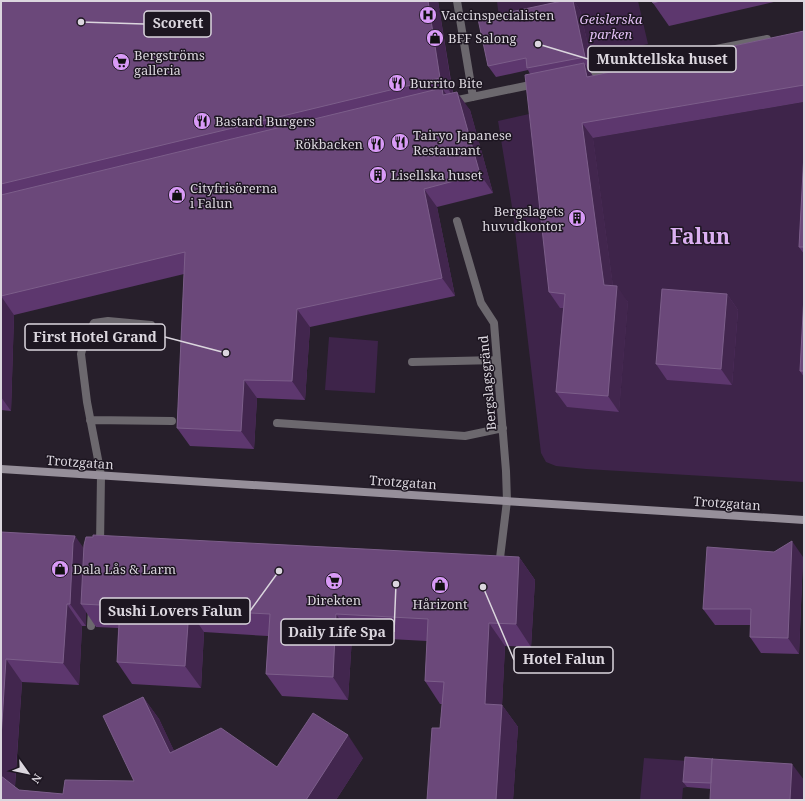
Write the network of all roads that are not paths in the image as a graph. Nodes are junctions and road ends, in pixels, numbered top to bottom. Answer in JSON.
{"nodes":[{"id":1,"x":458,"y":1,"type":"edge"},
{"id":2,"x":774,"y":38,"type":"edge"},
{"id":3,"x":572,"y":77,"type":"edge"},
{"id":4,"x":541,"y":83,"type":"edge"},
{"id":5,"x":473,"y":97,"type":"junction"},
{"id":6,"x":442,"y":104,"type":"edge"},
{"id":7,"x":457,"y":221,"type":"dead end"},
{"id":8,"x":151,"y":325,"type":"dead end"},
{"id":9,"x":497,"y":360,"type":"junction"},
{"id":10,"x":412,"y":362,"type":"dead end"},
{"id":11,"x":90,"y":420,"type":"junction"},
{"id":12,"x":172,"y":421,"type":"dead end"},
{"id":13,"x":277,"y":423,"type":"dead end"},
{"id":14,"x":503,"y":428,"type":"junction"},
{"id":15,"x":1,"y":469,"type":"edge"},
{"id":16,"x":101,"y":475,"type":"junction"},
{"id":17,"x":507,"y":501,"type":"junction"},
{"id":18,"x":804,"y":520,"type":"edge"},
{"id":19,"x":90,"y":547,"type":"edge"},
{"id":20,"x":492,"y":569,"type":"edge"},
{"id":21,"x":92,"y":604,"type":"edge"},
{"id":22,"x":91,"y":626,"type":"edge"}],
"edges":[{"from":1,"to":5,"type":"street"},
{"from":2,"to":3,"type":"street"},
{"from":4,"to":5,"type":"street"},
{"from":5,"to":6,"type":"street"},
{"from":7,"to":9,"type":"street","name":"Bergslagsgränd"},
{"from":8,"to":11,"type":"street"},
{"from":9,"to":10,"type":"street"},
{"from":9,"to":14,"type":"street","name":"Bergslagsgränd"},
{"from":11,"to":12,"type":"street"},
{"from":11,"to":16,"type":"street"},
{"from":13,"to":14,"type":"street"},
{"from":14,"to":17,"type":"street","name":"Bergslagsgränd"},
{"from":15,"to":16,"type":"street","name":"Trotzgatan"},
{"from":16,"to":17,"type":"street","name":"Trotzgatan"},
{"from":16,"to":19,"type":"street"},
{"from":17,"to":18,"type":"street","name":"Trotzgatan"},
{"from":17,"to":20,"type":"street","name":"Bergslagsgränd"},
{"from":21,"to":22,"type":"street"}]}
